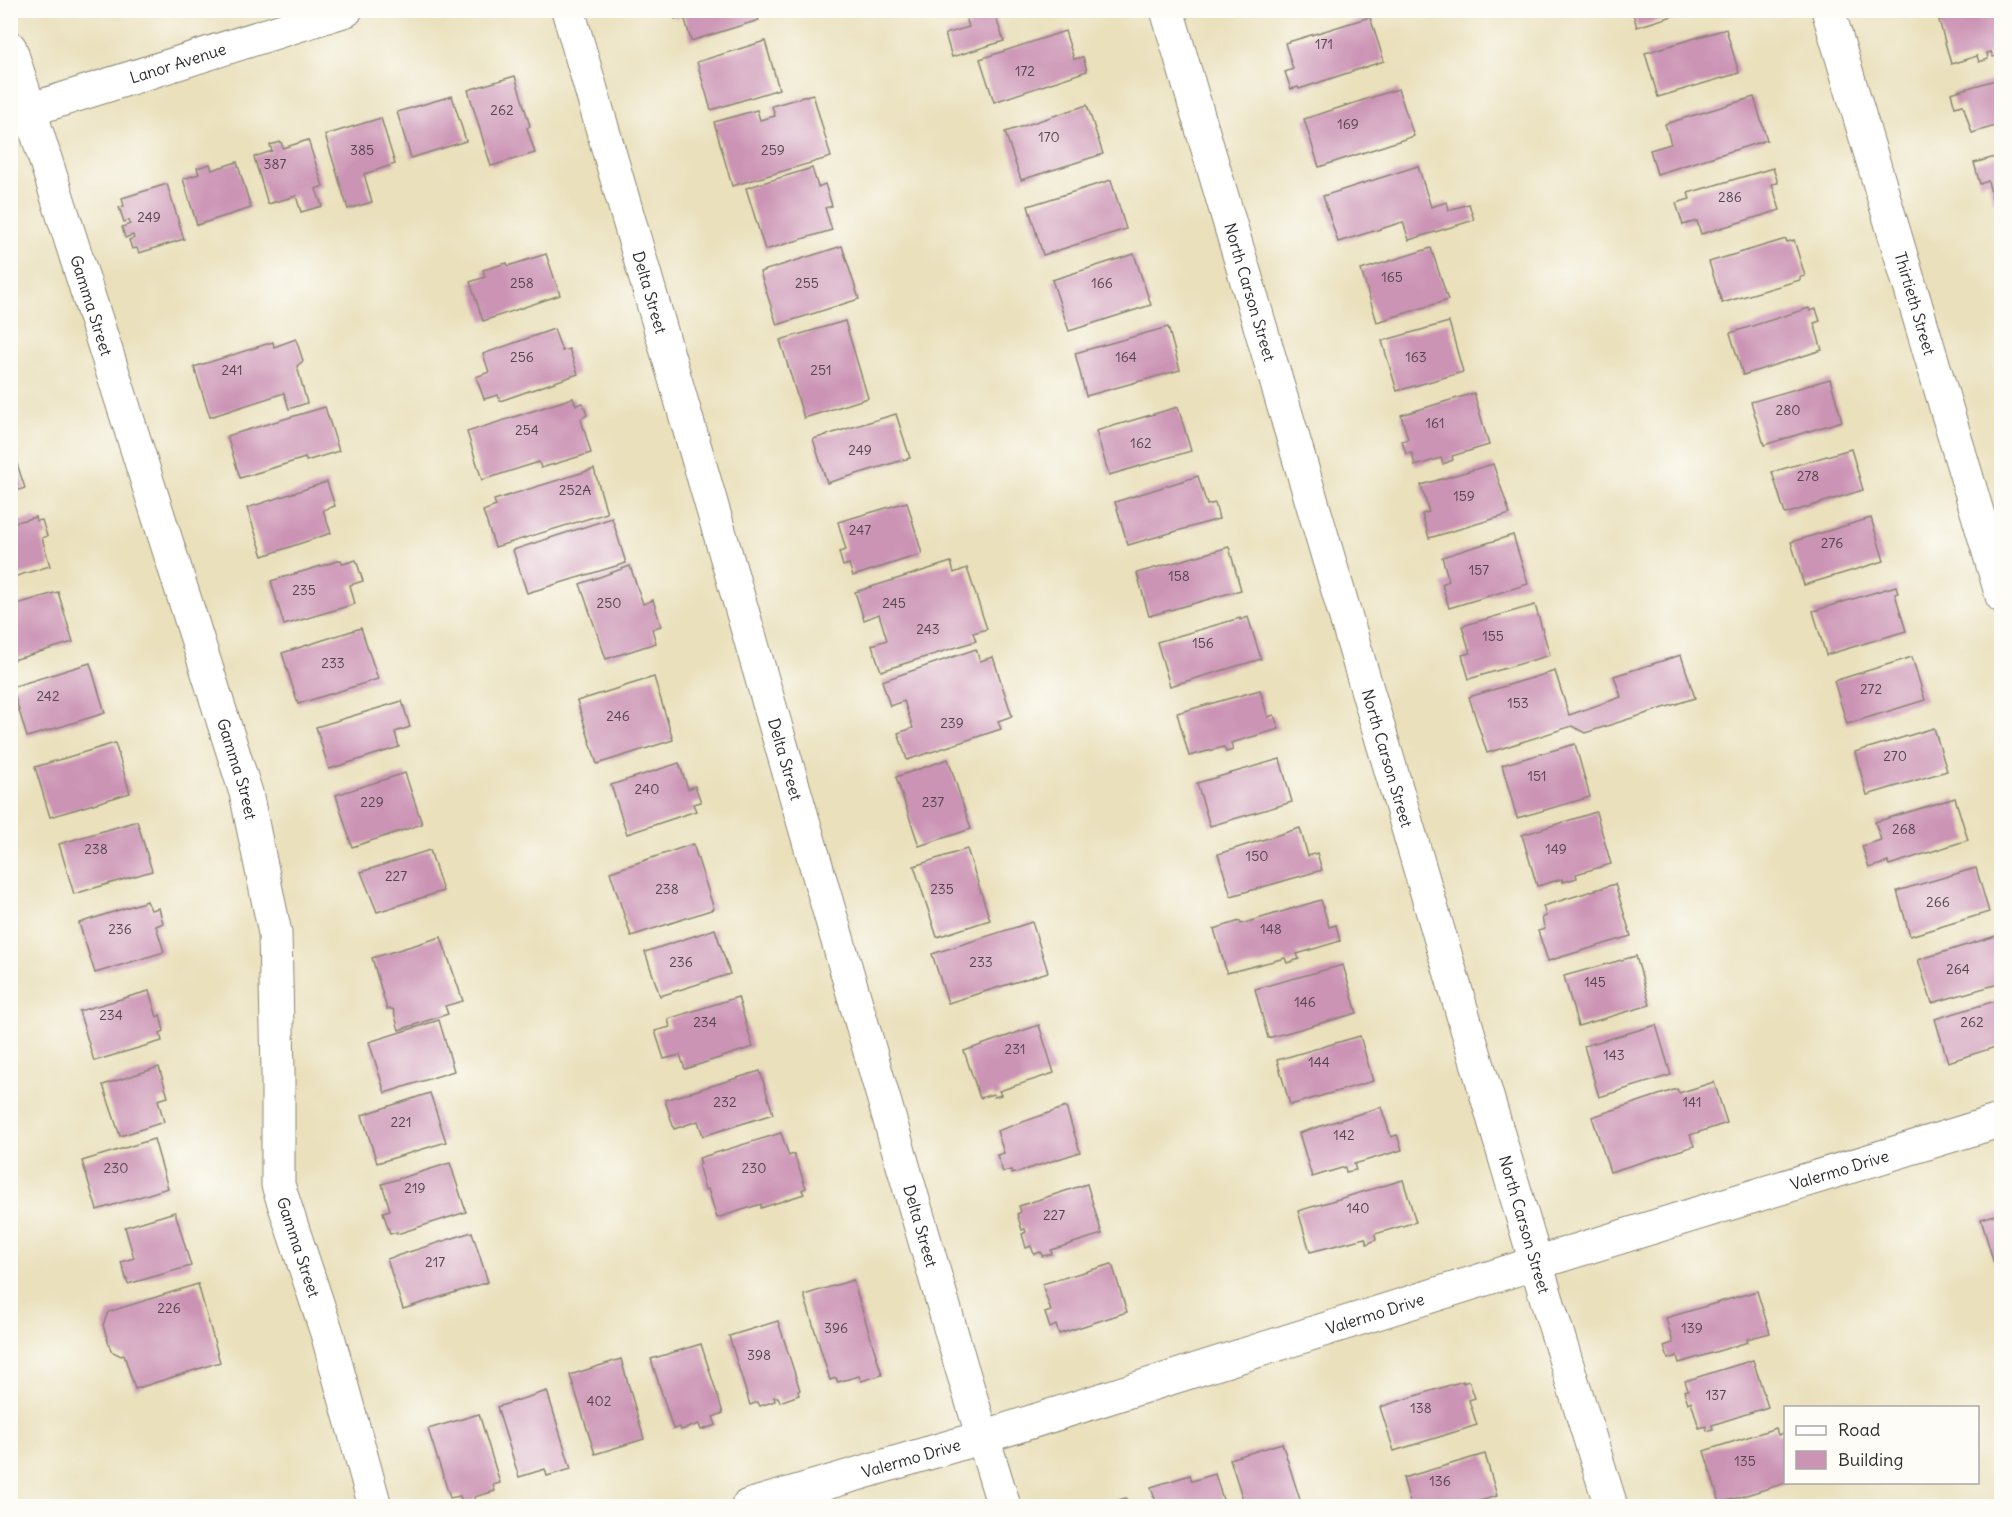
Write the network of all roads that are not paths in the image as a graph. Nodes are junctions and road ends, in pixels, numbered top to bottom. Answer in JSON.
{"nodes":[{"id":1,"x":346,"y":10,"type":"edge"},
{"id":2,"x":568,"y":10,"type":"edge"},
{"id":3,"x":1167,"y":10,"type":"edge"},
{"id":4,"x":1828,"y":10,"type":"edge"},
{"id":5,"x":10,"y":48,"type":"edge"},
{"id":6,"x":20,"y":113,"type":"edge"},
{"id":7,"x":2001,"y":596,"type":"edge"},
{"id":8,"x":2001,"y":1120,"type":"edge"},
{"id":9,"x":1536,"y":1263,"type":"junction"},
{"id":10,"x":983,"y":1437,"type":"junction"},
{"id":11,"x":375,"y":1506,"type":"edge"},
{"id":12,"x":748,"y":1506,"type":"edge"},
{"id":13,"x":1004,"y":1506,"type":"edge"},
{"id":14,"x":1611,"y":1506,"type":"edge"}],
"edges":[{"from":1,"to":6,"type":"street","name":"Lanor Avenue"},
{"from":2,"to":10,"type":"street","name":"Delta Street"},
{"from":3,"to":9,"type":"street","name":"North Carson Street"},
{"from":4,"to":7,"type":"street","name":"Thirtieth Street"},
{"from":5,"to":6,"type":"street","name":"Gamma Street"},
{"from":6,"to":11,"type":"street","name":"Gamma Street"},
{"from":8,"to":9,"type":"street","name":"Valermo Drive"},
{"from":9,"to":10,"type":"street","name":"Valermo Drive"},
{"from":9,"to":14,"type":"street","name":"North Carson Street"},
{"from":10,"to":12,"type":"street","name":"Valermo Drive"},
{"from":10,"to":13,"type":"street","name":"Delta Street"}]}
